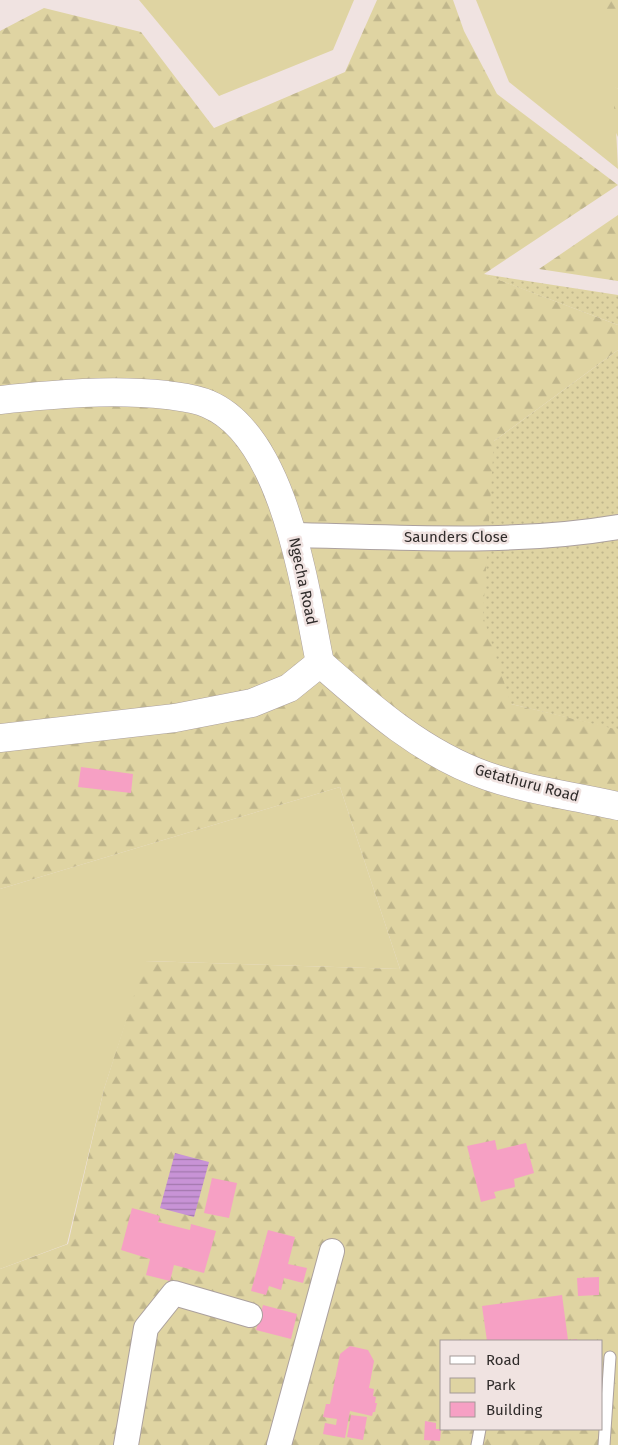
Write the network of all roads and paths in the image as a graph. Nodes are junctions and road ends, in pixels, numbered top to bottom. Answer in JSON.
{"nodes":[{"id":1,"x":0,"y":400,"type":"edge"},
{"id":2,"x":618,"y":527,"type":"edge"},
{"id":3,"x":294,"y":535,"type":"junction"},
{"id":4,"x":320,"y":663,"type":"junction"},
{"id":5,"x":0,"y":738,"type":"edge"},
{"id":6,"x":618,"y":806,"type":"edge"},
{"id":7,"x":332,"y":1250,"type":"dead end"},
{"id":8,"x":250,"y":1315,"type":"dead end"},
{"id":9,"x":610,"y":1357,"type":"dead end"},
{"id":10,"x":480,"y":1430,"type":"edge"},
{"id":11,"x":126,"y":1445,"type":"edge"},
{"id":12,"x":279,"y":1445,"type":"edge"},
{"id":13,"x":477,"y":1445,"type":"edge"},
{"id":14,"x":604,"y":1445,"type":"edge"}],
"edges":[{"from":1,"to":3,"type":"main road","name":"Ngecha Road"},
{"from":2,"to":3,"type":"street","name":"Saunders Close"},
{"from":3,"to":4,"type":"main road","name":"Ngecha Road"},
{"from":4,"to":5,"type":"main road"},
{"from":4,"to":6,"type":"main road","name":"Getathuru Road"},
{"from":7,"to":12,"type":"street"},
{"from":8,"to":11,"type":"street"},
{"from":9,"to":14,"type":"lane"},
{"from":10,"to":13,"type":"lane"}]}
